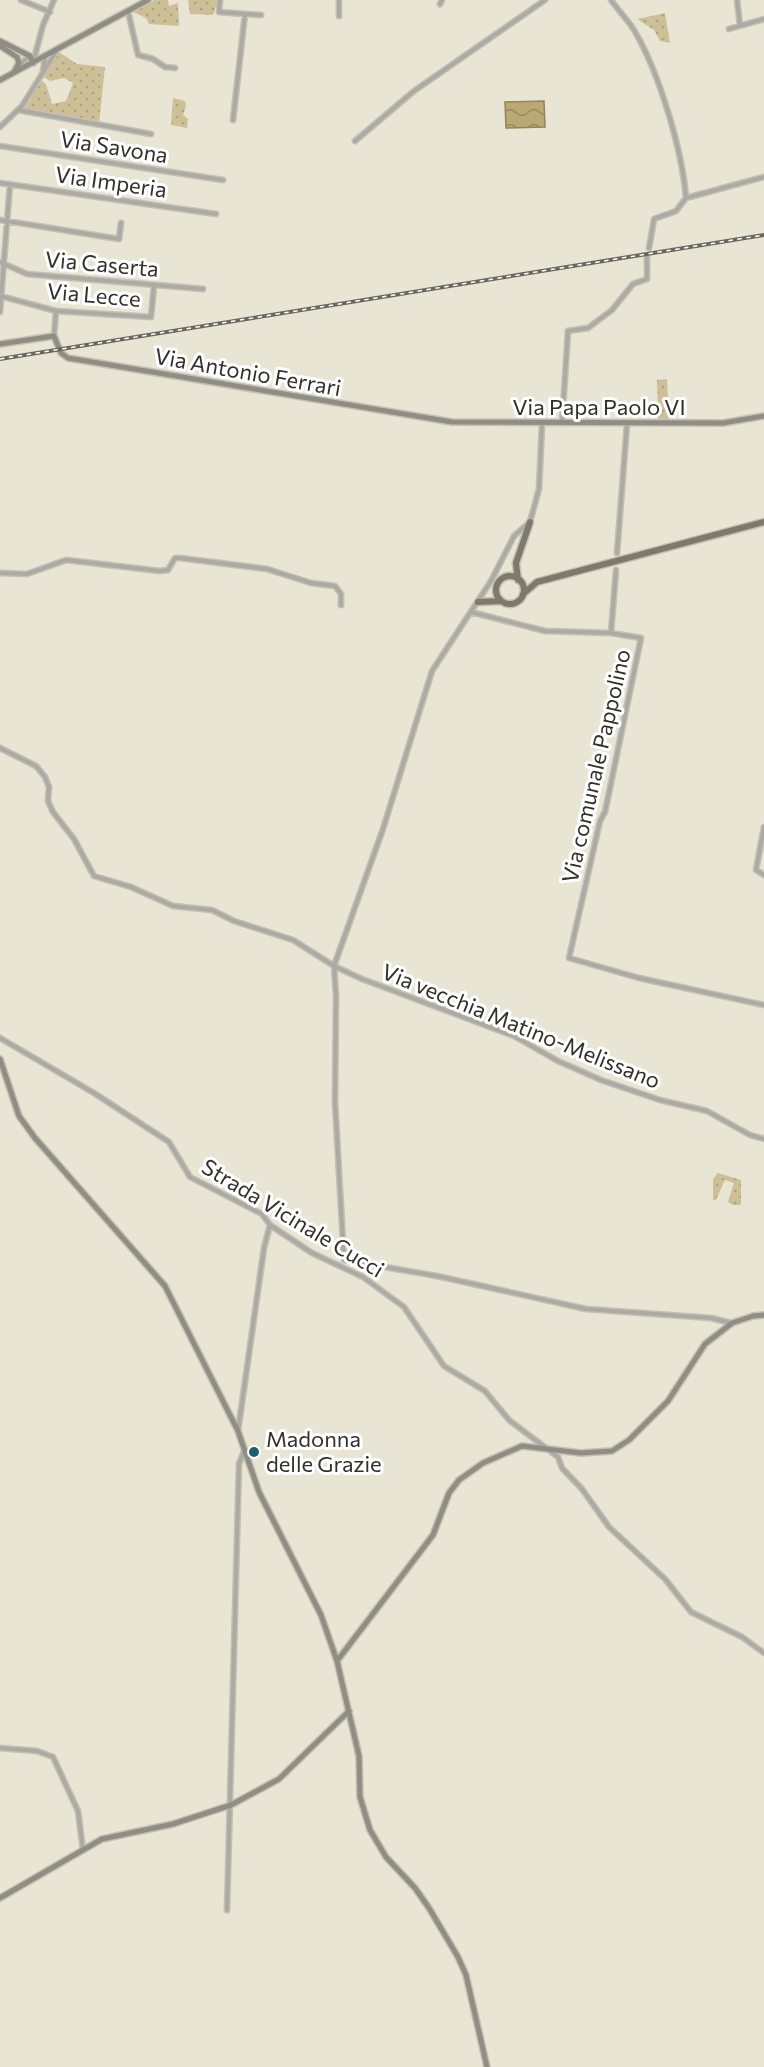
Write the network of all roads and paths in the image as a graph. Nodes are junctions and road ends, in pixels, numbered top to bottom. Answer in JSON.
{"nodes":[{"id":1,"x":21,"y":0,"type":"edge"},
{"id":2,"x":54,"y":0,"type":"edge"},
{"id":3,"x":148,"y":0,"type":"edge"},
{"id":4,"x":219,"y":0,"type":"edge"},
{"id":5,"x":339,"y":0,"type":"edge"},
{"id":6,"x":545,"y":0,"type":"edge"},
{"id":7,"x":611,"y":0,"type":"edge"},
{"id":8,"x":738,"y":0,"type":"edge"},
{"id":9,"x":128,"y":11,"type":"junction"},
{"id":10,"x":50,"y":12,"type":"junction"},
{"id":11,"x":245,"y":14,"type":"junction"},
{"id":12,"x":261,"y":15,"type":"dead end"},
{"id":13,"x":339,"y":16,"type":"dead end"},
{"id":14,"x":764,"y":19,"type":"edge"},
{"id":15,"x":740,"y":25,"type":"junction"},
{"id":16,"x":729,"y":29,"type":"dead end"},
{"id":17,"x":0,"y":41,"type":"edge"},
{"id":18,"x":0,"y":46,"type":"edge"},
{"id":19,"x":57,"y":50,"type":"junction"},
{"id":20,"x":30,"y":56,"type":"junction"},
{"id":21,"x":45,"y":57,"type":"junction"},
{"id":22,"x":34,"y":63,"type":"junction"},
{"id":23,"x":48,"y":64,"type":"junction"},
{"id":24,"x":17,"y":66,"type":"junction"},
{"id":25,"x":175,"y":68,"type":"dead end"},
{"id":26,"x":43,"y":72,"type":"junction"},
{"id":27,"x":14,"y":73,"type":"junction"},
{"id":28,"x":0,"y":80,"type":"edge"},
{"id":29,"x":18,"y":110,"type":"junction"},
{"id":30,"x":233,"y":120,"type":"dead end"},
{"id":31,"x":0,"y":127,"type":"edge"},
{"id":32,"x":151,"y":134,"type":"dead end"},
{"id":33,"x":355,"y":141,"type":"dead end"},
{"id":34,"x":0,"y":146,"type":"edge"},
{"id":35,"x":764,"y":177,"type":"edge"},
{"id":36,"x":223,"y":180,"type":"dead end"},
{"id":37,"x":0,"y":183,"type":"edge"},
{"id":38,"x":10,"y":184,"type":"junction"},
{"id":39,"x":686,"y":198,"type":"junction"},
{"id":40,"x":216,"y":214,"type":"dead end"},
{"id":41,"x":0,"y":220,"type":"edge"},
{"id":42,"x":7,"y":222,"type":"junction"},
{"id":43,"x":121,"y":223,"type":"dead end"},
{"id":44,"x":649,"y":248,"type":"dead end"},
{"id":45,"x":648,"y":257,"type":"dead end"},
{"id":46,"x":2,"y":263,"type":"edge"},
{"id":47,"x":154,"y":286,"type":"junction"},
{"id":48,"x":203,"y":289,"type":"dead end"},
{"id":49,"x":1,"y":296,"type":"edge"},
{"id":50,"x":56,"y":311,"type":"junction"},
{"id":51,"x":0,"y":312,"type":"edge"},
{"id":52,"x":54,"y":336,"type":"junction"},
{"id":53,"x":0,"y":344,"type":"edge"},
{"id":54,"x":764,"y":416,"type":"edge"},
{"id":55,"x":434,"y":420,"type":"joint"},
{"id":56,"x":543,"y":424,"type":"junction"},
{"id":57,"x":562,"y":424,"type":"junction"},
{"id":58,"x":627,"y":424,"type":"junction"},
{"id":59,"x":530,"y":522,"type":"junction"},
{"id":60,"x":764,"y":522,"type":"edge"},
{"id":61,"x":617,"y":553,"type":"dead end"},
{"id":62,"x":516,"y":563,"type":"junction"},
{"id":63,"x":616,"y":570,"type":"dead end"},
{"id":64,"x":0,"y":573,"type":"edge"},
{"id":65,"x":508,"y":577,"type":"junction"},
{"id":66,"x":519,"y":581,"type":"junction"},
{"id":67,"x":537,"y":582,"type":"junction"},
{"id":68,"x":496,"y":593,"type":"junction"},
{"id":69,"x":523,"y":594,"type":"junction"},
{"id":70,"x":501,"y":601,"type":"junction"},
{"id":71,"x":478,"y":602,"type":"junction"},
{"id":72,"x":487,"y":602,"type":"junction"},
{"id":73,"x":340,"y":605,"type":"dead end"},
{"id":74,"x":471,"y":612,"type":"junction"},
{"id":75,"x":611,"y":633,"type":"junction"},
{"id":76,"x":0,"y":748,"type":"edge"},
{"id":77,"x":764,"y":827,"type":"edge"},
{"id":78,"x":764,"y":875,"type":"edge"},
{"id":79,"x":334,"y":966,"type":"junction"},
{"id":80,"x":764,"y":1005,"type":"edge"},
{"id":81,"x":0,"y":1038,"type":"edge"},
{"id":82,"x":0,"y":1059,"type":"edge"},
{"id":83,"x":764,"y":1139,"type":"edge"},
{"id":84,"x":270,"y":1225,"type":"junction"},
{"id":85,"x":764,"y":1310,"type":"edge"},
{"id":86,"x":761,"y":1315,"type":"edge"},
{"id":87,"x":732,"y":1323,"type":"junction"},
{"id":88,"x":238,"y":1431,"type":"junction"},
{"id":89,"x":550,"y":1449,"type":"junction"},
{"id":90,"x":245,"y":1450,"type":"junction"},
{"id":91,"x":764,"y":1653,"type":"edge"},
{"id":92,"x":337,"y":1661,"type":"junction"},
{"id":93,"x":349,"y":1711,"type":"junction"},
{"id":94,"x":0,"y":1748,"type":"edge"},
{"id":95,"x":231,"y":1805,"type":"junction"},
{"id":96,"x":84,"y":1851,"type":"junction"},
{"id":97,"x":0,"y":1898,"type":"edge"},
{"id":98,"x":227,"y":1910,"type":"dead end"},
{"id":99,"x":487,"y":2067,"type":"edge"}],
"edges":[{"from":1,"to":10,"type":"street"},
{"from":2,"to":10,"type":"street"},
{"from":3,"to":9,"type":"street"},
{"from":4,"to":11,"type":"street"},
{"from":5,"to":13,"type":"street"},
{"from":6,"to":33,"type":"street"},
{"from":7,"to":39,"type":"street"},
{"from":8,"to":15,"type":"street"},
{"from":9,"to":19,"type":"street"},
{"from":9,"to":25,"type":"street"},
{"from":10,"to":22,"type":"street"},
{"from":11,"to":12,"type":"street"},
{"from":11,"to":30,"type":"street"},
{"from":14,"to":15,"type":"street"},
{"from":15,"to":16,"type":"street"},
{"from":17,"to":20,"type":"street"},
{"from":18,"to":24,"type":"street"},
{"from":19,"to":21,"type":"street"},
{"from":19,"to":23,"type":"street"},
{"from":20,"to":22,"type":"street"},
{"from":20,"to":24,"type":"street"},
{"from":21,"to":22,"type":"street"},
{"from":21,"to":23,"type":"street"},
{"from":21,"to":26,"type":"street"},
{"from":22,"to":26,"type":"street"},
{"from":22,"to":27,"type":"street"},
{"from":23,"to":26,"type":"street"},
{"from":24,"to":27,"type":"street"},
{"from":26,"to":29,"type":"street"},
{"from":27,"to":28,"type":"street"},
{"from":29,"to":31,"type":"street"},
{"from":29,"to":32,"type":"street"},
{"from":34,"to":36,"type":"street","name":"Via Savona"},
{"from":35,"to":39,"type":"street"},
{"from":37,"to":38,"type":"street","name":"Via Imperia"},
{"from":38,"to":40,"type":"street","name":"Via Imperia"},
{"from":38,"to":42,"type":"street"},
{"from":39,"to":44,"type":"street"},
{"from":41,"to":42,"type":"street"},
{"from":42,"to":43,"type":"street"},
{"from":42,"to":46,"type":"street"},
{"from":45,"to":57,"type":"street"},
{"from":46,"to":47,"type":"street","name":"Via Caserta"},
{"from":46,"to":49,"type":"street"},
{"from":47,"to":48,"type":"street","name":"Via Caserta"},
{"from":47,"to":50,"type":"street","name":"Via Lecce"},
{"from":49,"to":50,"type":"street","name":"Via Lecce"},
{"from":49,"to":51,"type":"street"},
{"from":50,"to":52,"type":"street"},
{"from":52,"to":53,"type":"street"},
{"from":52,"to":55,"type":"street","name":"Via Antonio Ferrari"},
{"from":54,"to":58,"type":"street","name":"Via Papa Paolo VI"},
{"from":55,"to":56,"type":"street","name":"Via Papa Paolo VI"},
{"from":56,"to":57,"type":"street","name":"Via Papa Paolo VI"},
{"from":56,"to":59,"type":"street"},
{"from":57,"to":58,"type":"street","name":"Via Papa Paolo VI"},
{"from":58,"to":61,"type":"street"},
{"from":59,"to":62,"type":"main road"},
{"from":59,"to":71,"type":"street"},
{"from":60,"to":67,"type":"main road"},
{"from":62,"to":65,"type":"main road"},
{"from":62,"to":66,"type":"main road"},
{"from":63,"to":75,"type":"street","name":"Via comunale Pappolino"},
{"from":64,"to":73,"type":"street"},
{"from":65,"to":66,"type":"main road"},
{"from":65,"to":68,"type":"main road"},
{"from":66,"to":67,"type":"main road"},
{"from":66,"to":69,"type":"main road"},
{"from":67,"to":69,"type":"main road"},
{"from":68,"to":70,"type":"main road"},
{"from":68,"to":72,"type":"main road"},
{"from":69,"to":70,"type":"main road"},
{"from":70,"to":72,"type":"main road"},
{"from":71,"to":72,"type":"main road"},
{"from":71,"to":74,"type":"street"},
{"from":74,"to":75,"type":"street"},
{"from":74,"to":79,"type":"street"},
{"from":75,"to":80,"type":"street","name":"Via comunale Pappolino"},
{"from":76,"to":79,"type":"street"},
{"from":77,"to":78,"type":"street"},
{"from":79,"to":83,"type":"street","name":"Via vecchia Matino-Melissano"},
{"from":79,"to":87,"type":"street"},
{"from":81,"to":84,"type":"street","name":"Strada Vicinale Cucci"},
{"from":82,"to":88,"type":"street"},
{"from":84,"to":88,"type":"street"},
{"from":84,"to":89,"type":"street","name":"Strada Vicinale Cucci"},
{"from":85,"to":86,"type":"street"},
{"from":86,"to":87,"type":"street"},
{"from":87,"to":89,"type":"street"},
{"from":88,"to":90,"type":"street"},
{"from":89,"to":91,"type":"street","name":"Strada Vicinale Cucci"},
{"from":89,"to":92,"type":"street"},
{"from":90,"to":92,"type":"street"},
{"from":90,"to":95,"type":"street"},
{"from":92,"to":93,"type":"street"},
{"from":93,"to":95,"type":"street"},
{"from":93,"to":99,"type":"street"},
{"from":94,"to":96,"type":"street"},
{"from":95,"to":96,"type":"street"},
{"from":95,"to":98,"type":"street"},
{"from":96,"to":97,"type":"street"}]}
